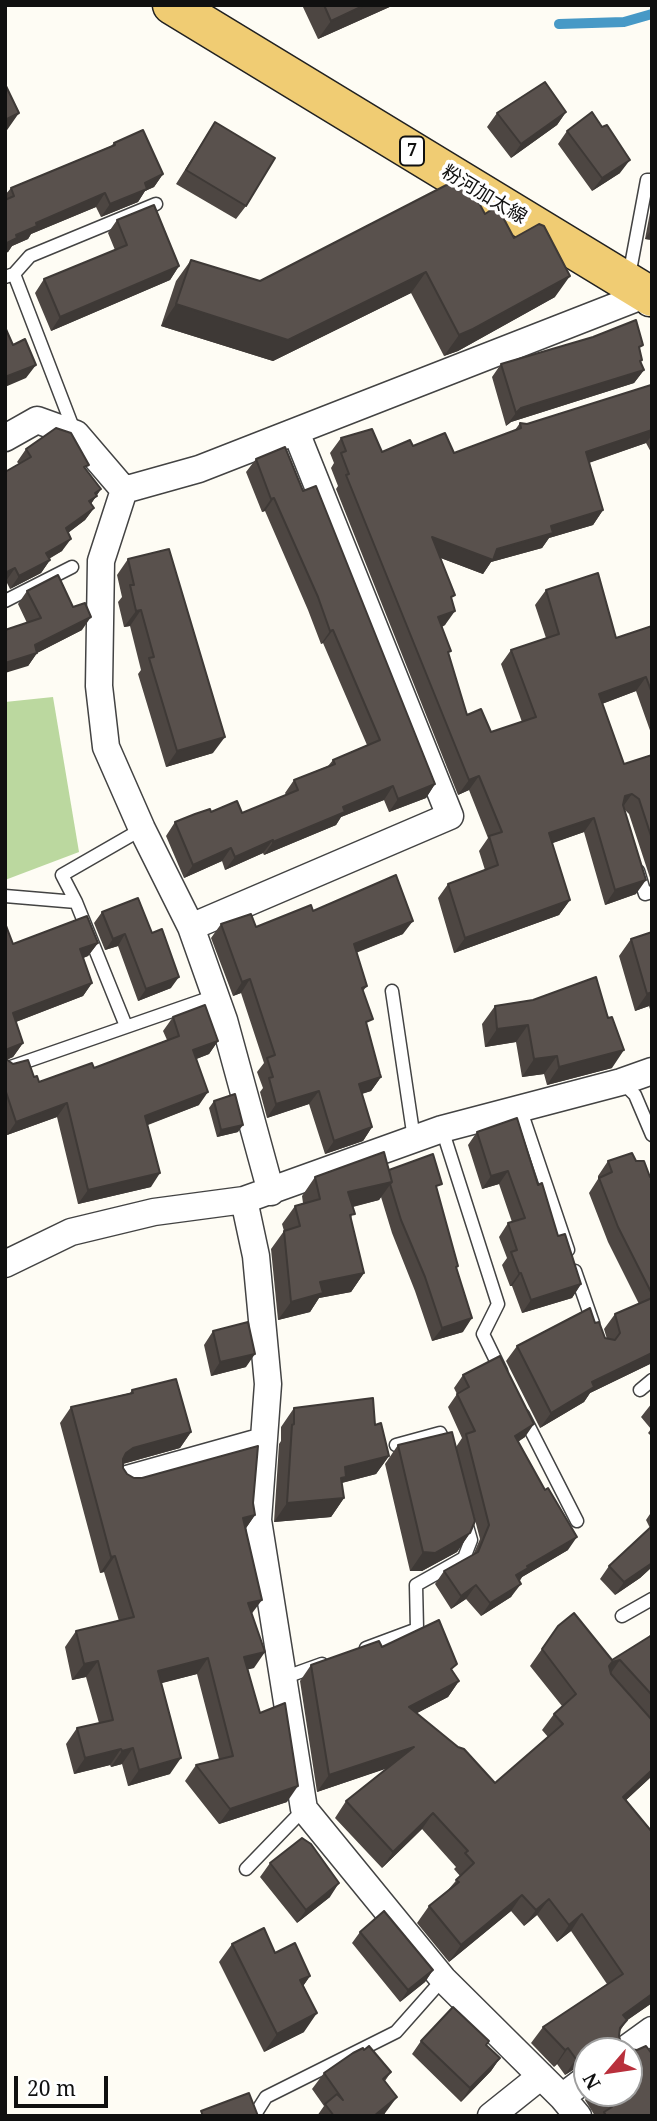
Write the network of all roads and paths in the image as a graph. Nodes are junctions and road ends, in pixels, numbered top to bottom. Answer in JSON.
{"nodes":[{"id":1,"x":172,"y":5,"type":"edge"},
{"id":2,"x":652,"y":180,"type":"edge"},
{"id":3,"x":156,"y":204,"type":"edge"},
{"id":4,"x":10,"y":275,"type":"edge"},
{"id":5,"x":645,"y":297,"type":"edge"},
{"id":6,"x":296,"y":432,"type":"junction"},
{"id":7,"x":76,"y":434,"type":"junction"},
{"id":8,"x":5,"y":438,"type":"edge"},
{"id":9,"x":124,"y":491,"type":"junction"},
{"id":10,"x":72,"y":567,"type":"dead end"},
{"id":11,"x":5,"y":601,"type":"edge"},
{"id":12,"x":142,"y":829,"type":"junction"},
{"id":13,"x":633,"y":855,"type":"edge"},
{"id":14,"x":652,"y":892,"type":"edge"},
{"id":15,"x":5,"y":896,"type":"edge"},
{"id":16,"x":76,"y":902,"type":"junction"},
{"id":17,"x":191,"y":927,"type":"junction"},
{"id":18,"x":392,"y":991,"type":"dead end"},
{"id":19,"x":215,"y":996,"type":"junction"},
{"id":20,"x":126,"y":1026,"type":"junction"},
{"id":21,"x":5,"y":1069,"type":"edge"},
{"id":22,"x":652,"y":1072,"type":"edge"},
{"id":23,"x":621,"y":1082,"type":"junction"},
{"id":24,"x":520,"y":1108,"type":"junction"},
{"id":25,"x":442,"y":1129,"type":"junction"},
{"id":26,"x":652,"y":1135,"type":"edge"},
{"id":27,"x":414,"y":1139,"type":"junction"},
{"id":28,"x":271,"y":1192,"type":"junction"},
{"id":29,"x":244,"y":1200,"type":"junction"},
{"id":30,"x":5,"y":1265,"type":"edge"},
{"id":31,"x":597,"y":1335,"type":"edge"},
{"id":32,"x":652,"y":1380,"type":"edge"},
{"id":33,"x":508,"y":1384,"type":"edge"},
{"id":34,"x":640,"y":1390,"type":"dead end"},
{"id":35,"x":520,"y":1409,"type":"edge"},
{"id":36,"x":263,"y":1441,"type":"junction"},
{"id":37,"x":397,"y":1445,"type":"edge"},
{"id":38,"x":451,"y":1459,"type":"edge"},
{"id":39,"x":127,"y":1479,"type":"edge"},
{"id":40,"x":461,"y":1500,"type":"edge"},
{"id":41,"x":576,"y":1521,"type":"dead end"},
{"id":42,"x":652,"y":1599,"type":"edge"},
{"id":43,"x":622,"y":1616,"type":"dead end"},
{"id":44,"x":356,"y":1651,"type":"edge"},
{"id":45,"x":332,"y":1660,"type":"edge"},
{"id":46,"x":283,"y":1678,"type":"junction"},
{"id":47,"x":304,"y":1810,"type":"junction"},
{"id":48,"x":246,"y":1869,"type":"dead end"},
{"id":49,"x":443,"y":1979,"type":"junction"},
{"id":50,"x":541,"y":2076,"type":"junction"},
{"id":51,"x":567,"y":2110,"type":"edge"},
{"id":52,"x":254,"y":2116,"type":"edge"},
{"id":53,"x":491,"y":2116,"type":"edge"}],
"edges":[{"from":1,"to":5,"type":"main road","name":"粉河加太線","number":"7"},
{"from":2,"to":5,"type":"lane"},
{"from":3,"to":4,"type":"lane"},
{"from":4,"to":7,"type":"lane"},
{"from":5,"to":6,"type":"street"},
{"from":6,"to":9,"type":"street"},
{"from":6,"to":17,"type":"street"},
{"from":7,"to":8,"type":"street"},
{"from":7,"to":9,"type":"street"},
{"from":9,"to":12,"type":"street"},
{"from":10,"to":11,"type":"lane"},
{"from":12,"to":16,"type":"lane"},
{"from":12,"to":17,"type":"street"},
{"from":13,"to":14,"type":"lane"},
{"from":15,"to":16,"type":"lane"},
{"from":16,"to":20,"type":"lane"},
{"from":17,"to":19,"type":"street"},
{"from":18,"to":27,"type":"lane"},
{"from":19,"to":20,"type":"lane"},
{"from":19,"to":28,"type":"street"},
{"from":20,"to":21,"type":"lane"},
{"from":22,"to":23,"type":"street"},
{"from":23,"to":24,"type":"street"},
{"from":23,"to":26,"type":"lane"},
{"from":24,"to":25,"type":"street"},
{"from":24,"to":31,"type":"lane"},
{"from":25,"to":27,"type":"street"},
{"from":25,"to":33,"type":"lane"},
{"from":27,"to":28,"type":"street"},
{"from":28,"to":29,"type":"street"},
{"from":29,"to":30,"type":"street"},
{"from":29,"to":36,"type":"street"},
{"from":32,"to":34,"type":"lane"},
{"from":35,"to":41,"type":"lane"},
{"from":36,"to":39,"type":"street"},
{"from":36,"to":46,"type":"street"},
{"from":37,"to":38,"type":"lane"},
{"from":40,"to":44,"type":"lane"},
{"from":42,"to":43,"type":"lane"},
{"from":45,"to":46,"type":"lane"},
{"from":46,"to":47,"type":"street"},
{"from":47,"to":48,"type":"lane"},
{"from":47,"to":49,"type":"street"},
{"from":49,"to":50,"type":"street"},
{"from":49,"to":52,"type":"lane"},
{"from":50,"to":51,"type":"street"},
{"from":50,"to":53,"type":"street"}]}
